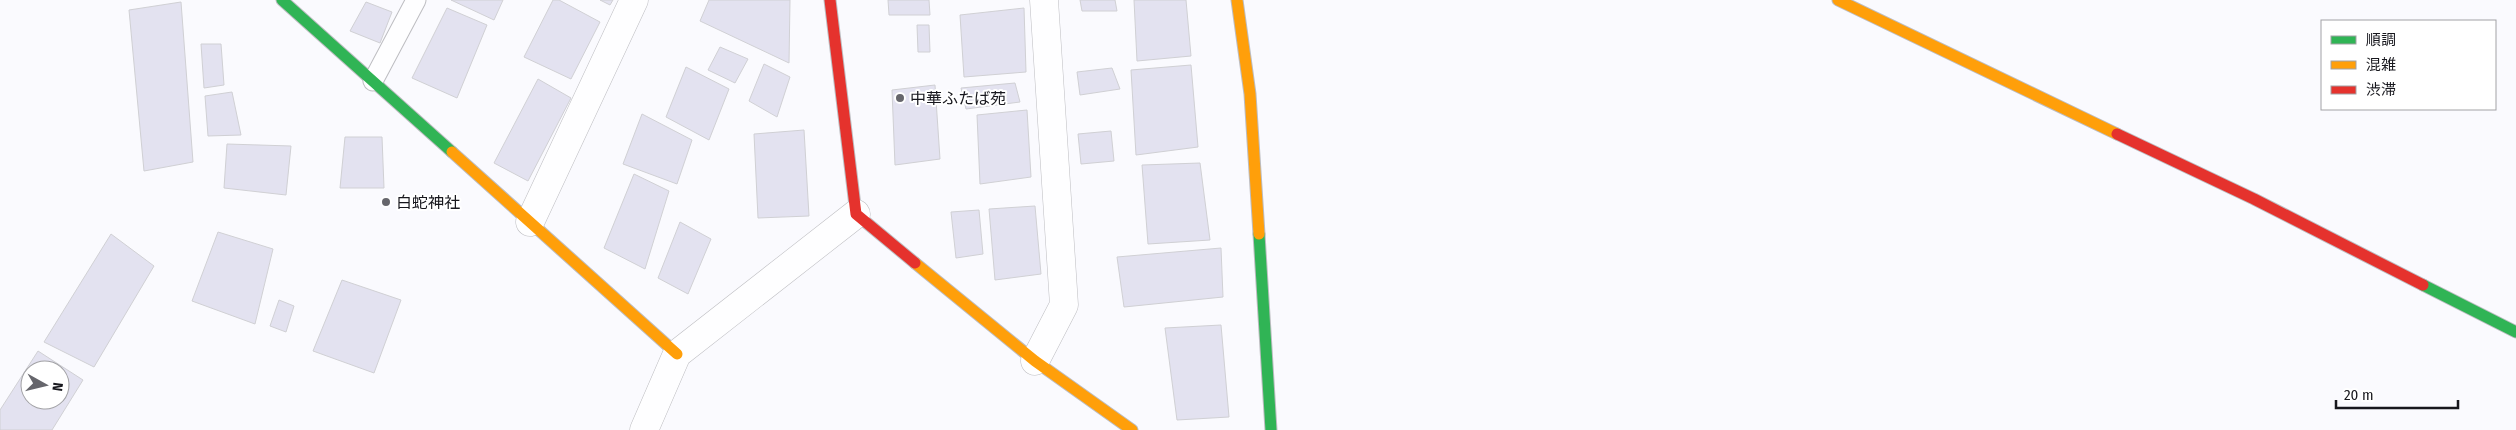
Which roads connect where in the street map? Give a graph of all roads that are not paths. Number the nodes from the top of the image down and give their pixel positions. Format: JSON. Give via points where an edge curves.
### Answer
{"nodes":[{"id":1,"x":282,"y":0,"type":"edge"},
{"id":2,"x":416,"y":0,"type":"edge"},
{"id":3,"x":634,"y":0,"type":"edge"},
{"id":4,"x":830,"y":0,"type":"edge"},
{"id":5,"x":1044,"y":0,"type":"edge"},
{"id":6,"x":1237,"y":0,"type":"edge"},
{"id":7,"x":1838,"y":0,"type":"edge"},
{"id":8,"x":373,"y":81,"type":"junction"},
{"id":9,"x":856,"y":214,"type":"junction"},
{"id":10,"x":530,"y":222,"type":"junction"},
{"id":11,"x":2516,"y":332,"type":"edge"},
{"id":12,"x":677,"y":354,"type":"junction"},
{"id":13,"x":1035,"y":361,"type":"junction"},
{"id":14,"x":644,"y":430,"type":"edge"},
{"id":15,"x":1132,"y":430,"type":"edge"},
{"id":16,"x":1271,"y":430,"type":"edge"}],
"edges":[{"from":1,"to":8,"type":"street"},
{"from":2,"to":8,"type":"lane"},
{"from":3,"to":10,"type":"street"},
{"from":4,"to":9,"type":"street"},
{"from":5,"to":13,"type":"street","via":[[1064,306]]},
{"from":6,"to":16,"type":"street","via":[[1250,94]]},
{"from":7,"to":11,"type":"street","via":[[2254,199]]},
{"from":8,"to":10,"type":"street"},
{"from":9,"to":12,"type":"street"},
{"from":9,"to":13,"type":"street"},
{"from":10,"to":12,"type":"street"},
{"from":12,"to":14,"type":"street"},
{"from":13,"to":15,"type":"street"}]}
